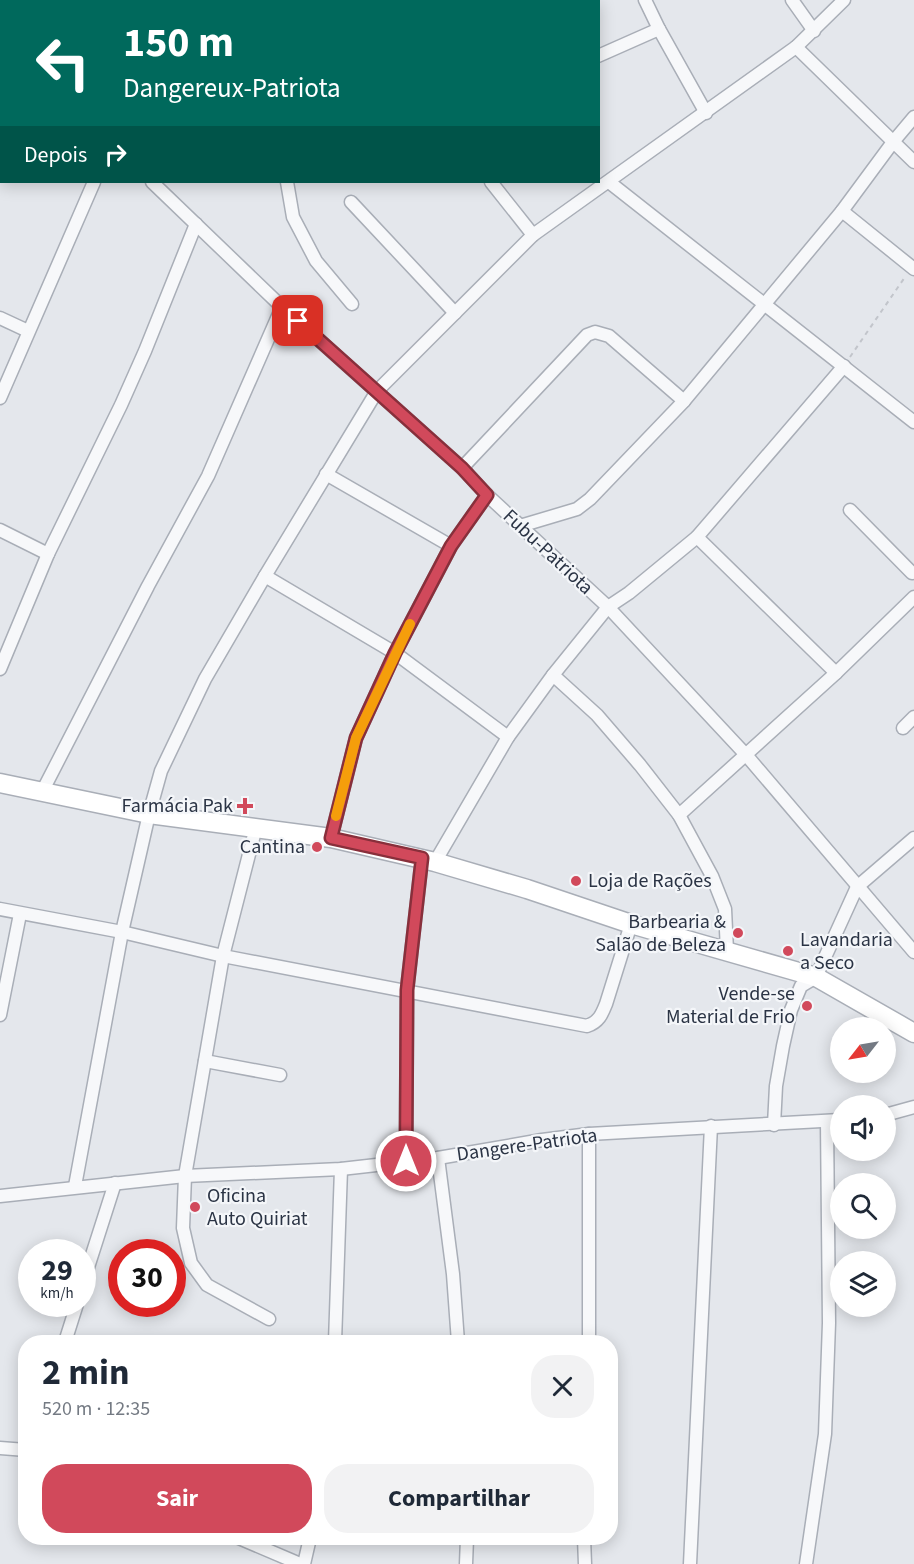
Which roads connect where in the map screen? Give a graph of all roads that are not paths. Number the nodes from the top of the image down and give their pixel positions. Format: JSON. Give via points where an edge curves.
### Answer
{"nodes":[{"id":1,"x":645,"y":0,"type":"edge"},
{"id":2,"x":792,"y":0,"type":"edge"},
{"id":3,"x":844,"y":0,"type":"edge"},
{"id":4,"x":659,"y":28,"type":"junction"},
{"id":5,"x":814,"y":31,"type":"junction"},
{"id":6,"x":796,"y":47,"type":"junction"},
{"id":7,"x":600,"y":55,"type":"edge"},
{"id":8,"x":706,"y":113,"type":"junction"},
{"id":9,"x":914,"y":117,"type":"edge"},
{"id":10,"x":893,"y":142,"type":"junction"},
{"id":11,"x":914,"y":162,"type":"edge"},
{"id":12,"x":609,"y":182,"type":"junction"},
{"id":13,"x":94,"y":183,"type":"edge"},
{"id":14,"x":153,"y":183,"type":"edge"},
{"id":15,"x":287,"y":183,"type":"edge"},
{"id":16,"x":492,"y":183,"type":"edge"},
{"id":17,"x":351,"y":202,"type":"dead end"},
{"id":18,"x":842,"y":211,"type":"junction"},
{"id":19,"x":196,"y":224,"type":"junction"},
{"id":20,"x":533,"y":235,"type":"junction"},
{"id":21,"x":913,"y":268,"type":"edge"},
{"id":22,"x":765,"y":303,"type":"junction"},
{"id":23,"x":352,"y":304,"type":"dead end"},
{"id":24,"x":282,"y":307,"type":"junction"},
{"id":25,"x":455,"y":313,"type":"junction"},
{"id":26,"x":0,"y":318,"type":"edge"},
{"id":27,"x":28,"y":331,"type":"junction"},
{"id":28,"x":844,"y":366,"type":"junction"},
{"id":29,"x":377,"y":391,"type":"junction"},
{"id":30,"x":0,"y":398,"type":"edge"},
{"id":31,"x":684,"y":401,"type":"junction"},
{"id":32,"x":914,"y":422,"type":"edge"},
{"id":33,"x":462,"y":468,"type":"junction"},
{"id":34,"x":326,"y":474,"type":"junction"},
{"id":35,"x":487,"y":495,"type":"junction"},
{"id":36,"x":850,"y":510,"type":"dead end"},
{"id":37,"x":520,"y":526,"type":"junction"},
{"id":38,"x":0,"y":530,"type":"edge"},
{"id":39,"x":698,"y":537,"type":"junction"},
{"id":40,"x":451,"y":546,"type":"junction"},
{"id":41,"x":48,"y":554,"type":"junction"},
{"id":42,"x":913,"y":573,"type":"edge"},
{"id":43,"x":265,"y":576,"type":"junction"},
{"id":44,"x":914,"y":597,"type":"edge"},
{"id":45,"x":608,"y":607,"type":"junction"},
{"id":46,"x":395,"y":653,"type":"junction"},
{"id":47,"x":0,"y":669,"type":"edge"},
{"id":48,"x":836,"y":673,"type":"junction"},
{"id":49,"x":553,"y":675,"type":"junction"},
{"id":50,"x":914,"y":717,"type":"edge"},
{"id":51,"x":903,"y":728,"type":"dead end"},
{"id":52,"x":508,"y":737,"type":"junction"},
{"id":53,"x":747,"y":756,"type":"junction"},
{"id":54,"x":0,"y":783,"type":"edge"},
{"id":55,"x":42,"y":792,"type":"junction"},
{"id":56,"x":149,"y":814,"type":"junction"},
{"id":57,"x":679,"y":815,"type":"junction"},
{"id":58,"x":256,"y":827,"type":"junction"},
{"id":59,"x":331,"y":838,"type":"junction"},
{"id":60,"x":914,"y":838,"type":"edge"},
{"id":61,"x":428,"y":860,"type":"junction"},
{"id":62,"x":857,"y":887,"type":"junction"},
{"id":63,"x":0,"y":909,"type":"edge"},
{"id":64,"x":20,"y":914,"type":"junction"},
{"id":65,"x":630,"y":924,"type":"junction"},
{"id":66,"x":122,"y":932,"type":"junction"},
{"id":67,"x":727,"y":951,"type":"junction"},
{"id":68,"x":914,"y":952,"type":"edge"},
{"id":69,"x":223,"y":956,"type":"junction"},
{"id":70,"x":816,"y":977,"type":"junction"},
{"id":71,"x":407,"y":990,"type":"junction"},
{"id":72,"x":0,"y":1015,"type":"edge"},
{"id":73,"x":914,"y":1034,"type":"edge"},
{"id":74,"x":205,"y":1060,"type":"junction"},
{"id":75,"x":280,"y":1075,"type":"dead end"},
{"id":76,"x":914,"y":1107,"type":"edge"},
{"id":77,"x":896,"y":1112,"type":"edge"},
{"id":78,"x":830,"y":1121,"type":"edge"},
{"id":79,"x":774,"y":1125,"type":"junction"},
{"id":80,"x":711,"y":1126,"type":"junction"},
{"id":81,"x":589,"y":1134,"type":"junction"},
{"id":82,"x":438,"y":1158,"type":"junction"},
{"id":83,"x":406,"y":1161,"type":"junction"},
{"id":84,"x":833,"y":1161,"type":"edge"},
{"id":85,"x":341,"y":1169,"type":"junction"},
{"id":86,"x":185,"y":1176,"type":"junction"},
{"id":87,"x":115,"y":1183,"type":"junction"},
{"id":88,"x":75,"y":1186,"type":"junction"},
{"id":89,"x":0,"y":1196,"type":"edge"},
{"id":90,"x":96,"y":1242,"type":"edge"},
{"id":91,"x":73,"y":1317,"type":"edge"},
{"id":92,"x":269,"y":1319,"type":"dead end"},
{"id":93,"x":67,"y":1335,"type":"edge"},
{"id":94,"x":335,"y":1335,"type":"edge"},
{"id":95,"x":457,"y":1335,"type":"edge"},
{"id":96,"x":589,"y":1335,"type":"edge"},
{"id":97,"x":0,"y":1448,"type":"edge"},
{"id":98,"x":18,"y":1449,"type":"edge"},
{"id":99,"x":256,"y":1545,"type":"edge"},
{"id":100,"x":308,"y":1545,"type":"edge"},
{"id":101,"x":467,"y":1545,"type":"edge"},
{"id":102,"x":584,"y":1545,"type":"edge"},
{"id":103,"x":302,"y":1564,"type":"edge"},
{"id":104,"x":466,"y":1564,"type":"edge"},
{"id":105,"x":585,"y":1564,"type":"edge"},
{"id":106,"x":690,"y":1564,"type":"edge"},
{"id":107,"x":806,"y":1564,"type":"edge"}],
"edges":[{"from":1,"to":4,"type":"street"},
{"from":2,"to":5,"type":"street"},
{"from":3,"to":5,"type":"street"},
{"from":4,"to":7,"type":"street"},
{"from":4,"to":8,"type":"street"},
{"from":5,"to":6,"type":"street"},
{"from":6,"to":8,"type":"street"},
{"from":6,"to":10,"type":"street"},
{"from":8,"to":12,"type":"street"},
{"from":9,"to":10,"type":"street"},
{"from":10,"to":11,"type":"street"},
{"from":10,"to":18,"type":"street"},
{"from":12,"to":20,"type":"street"},
{"from":12,"to":22,"type":"street"},
{"from":13,"to":27,"type":"street"},
{"from":14,"to":19,"type":"street","name":"Fubu-Patriota"},
{"from":15,"to":23,"type":"street","via":[[293,217],[316,261]]},
{"from":16,"to":20,"type":"street"},
{"from":17,"to":25,"type":"street"},
{"from":18,"to":21,"type":"street"},
{"from":18,"to":22,"type":"street"},
{"from":19,"to":24,"type":"street","name":"Fubu-Patriota"},
{"from":19,"to":41,"type":"street","via":[[121,405]]},
{"from":20,"to":25,"type":"street"},
{"from":22,"to":28,"type":"street"},
{"from":22,"to":31,"type":"street"},
{"from":24,"to":29,"type":"street","name":"Fubu-Patriota"},
{"from":24,"to":55,"type":"street","via":[[208,476]]},
{"from":25,"to":29,"type":"street"},
{"from":26,"to":27,"type":"street"},
{"from":27,"to":30,"type":"street"},
{"from":28,"to":32,"type":"street"},
{"from":28,"to":39,"type":"street"},
{"from":29,"to":33,"type":"street","name":"Fubu-Patriota"},
{"from":29,"to":34,"type":"street"},
{"from":31,"to":33,"type":"street","via":[[609,336],[595,332],[587,335]]},
{"from":31,"to":37,"type":"street","via":[[578,509]]},
{"from":33,"to":35,"type":"street","name":"Fubu-Patriota"},
{"from":34,"to":40,"type":"street"},
{"from":34,"to":43,"type":"street"},
{"from":35,"to":37,"type":"street","name":"Fubu-Patriota"},
{"from":35,"to":40,"type":"street"},
{"from":36,"to":42,"type":"street"},
{"from":37,"to":45,"type":"street","name":"Fubu-Patriota"},
{"from":38,"to":41,"type":"street"},
{"from":39,"to":45,"type":"street"},
{"from":39,"to":48,"type":"street"},
{"from":40,"to":46,"type":"street"},
{"from":41,"to":47,"type":"street"},
{"from":43,"to":46,"type":"street"},
{"from":43,"to":56,"type":"street","via":[[202,685],[166,759]]},
{"from":44,"to":48,"type":"street"},
{"from":45,"to":49,"type":"street"},
{"from":45,"to":53,"type":"street","name":"Fubu-Patriota"},
{"from":46,"to":52,"type":"street"},
{"from":46,"to":59,"type":"street","via":[[356,738]]},
{"from":48,"to":53,"type":"street"},
{"from":49,"to":52,"type":"street"},
{"from":49,"to":57,"type":"street","via":[[597,714]]},
{"from":50,"to":51,"type":"street"},
{"from":52,"to":61,"type":"street"},
{"from":53,"to":57,"type":"street"},
{"from":53,"to":62,"type":"street","name":"Fubu-Patriota"},
{"from":54,"to":55,"type":"street"},
{"from":55,"to":56,"type":"street"},
{"from":56,"to":58,"type":"street"},
{"from":56,"to":66,"type":"street"},
{"from":57,"to":67,"type":"street","via":[[725,909]]},
{"from":58,"to":59,"type":"street"},
{"from":58,"to":69,"type":"street"},
{"from":59,"to":61,"type":"street"},
{"from":60,"to":62,"type":"street"},
{"from":61,"to":65,"type":"street"},
{"from":61,"to":71,"type":"street"},
{"from":62,"to":68,"type":"street","name":"Fubu-Patriota"},
{"from":62,"to":70,"type":"street"},
{"from":63,"to":64,"type":"street"},
{"from":64,"to":66,"type":"street"},
{"from":64,"to":72,"type":"street"},
{"from":65,"to":67,"type":"street"},
{"from":65,"to":71,"type":"street","via":[[601,1016],[587,1026]]},
{"from":66,"to":69,"type":"street"},
{"from":66,"to":88,"type":"street"},
{"from":67,"to":70,"type":"street"},
{"from":69,"to":71,"type":"street"},
{"from":69,"to":74,"type":"street"},
{"from":70,"to":73,"type":"street"},
{"from":70,"to":79,"type":"street","via":[[801,986],[791,1010],[776,1086]]},
{"from":71,"to":83,"type":"street"},
{"from":74,"to":75,"type":"street"},
{"from":74,"to":86,"type":"street"},
{"from":76,"to":77,"type":"street"},
{"from":78,"to":79,"type":"street","name":"Dangere-Patriota"},
{"from":79,"to":80,"type":"street","name":"Dangere-Patriota"},
{"from":80,"to":81,"type":"street","name":"Dangere-Patriota"},
{"from":80,"to":106,"type":"street"},
{"from":81,"to":82,"type":"street","name":"Dangere-Patriota"},
{"from":81,"to":96,"type":"street"},
{"from":82,"to":83,"type":"street","name":"Dangere-Patriota"},
{"from":82,"to":95,"type":"street"},
{"from":83,"to":85,"type":"street","name":"Dangere-Patriota"},
{"from":84,"to":107,"type":"street","via":[[825,1434]]},
{"from":85,"to":86,"type":"street","name":"Dangere-Patriota"},
{"from":85,"to":94,"type":"street"},
{"from":86,"to":87,"type":"street","name":"Dangere-Patriota"},
{"from":86,"to":92,"type":"street","via":[[183,1228],[190,1263],[207,1285]]},
{"from":87,"to":88,"type":"street","name":"Dangere-Patriota"},
{"from":87,"to":90,"type":"street"},
{"from":88,"to":89,"type":"street","name":"Dangere-Patriota"},
{"from":91,"to":93,"type":"street"},
{"from":97,"to":98,"type":"street"},
{"from":99,"to":103,"type":"street"},
{"from":100,"to":103,"type":"street"},
{"from":101,"to":104,"type":"street"},
{"from":102,"to":105,"type":"street"}]}
